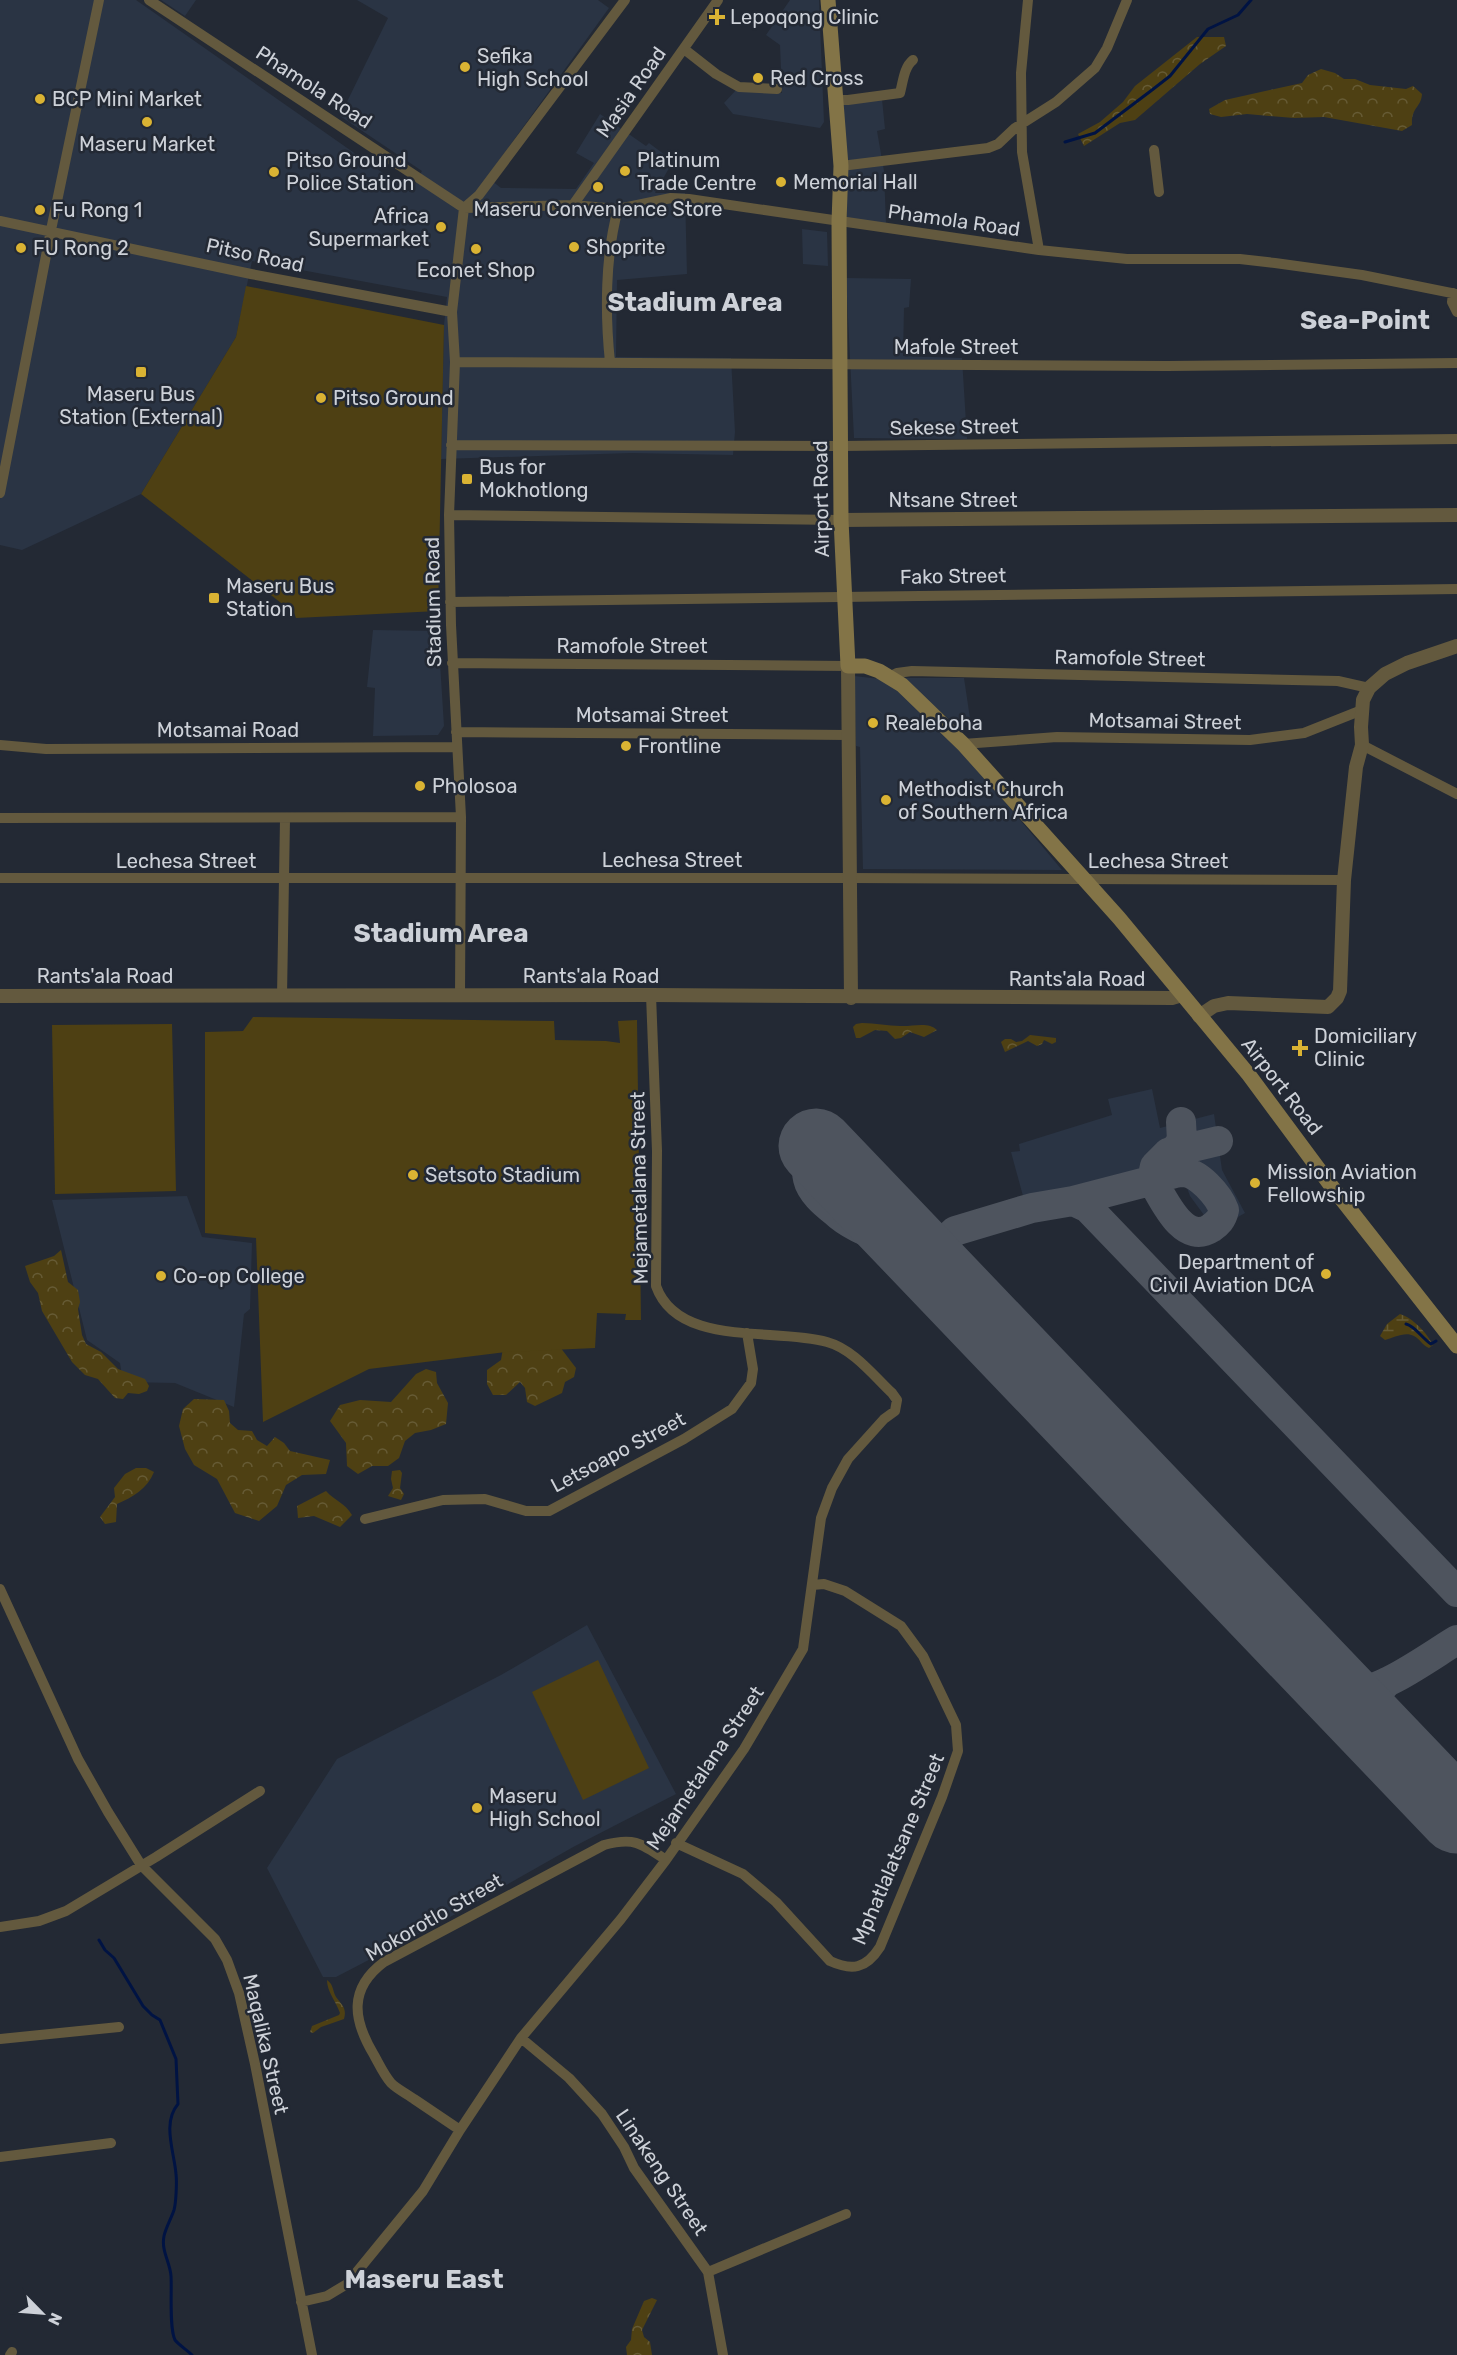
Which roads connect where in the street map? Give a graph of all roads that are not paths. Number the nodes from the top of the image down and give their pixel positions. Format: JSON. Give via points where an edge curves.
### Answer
{"nodes":[{"id":1,"x":99,"y":0,"type":"edge"},
{"id":2,"x":149,"y":0,"type":"edge"},
{"id":3,"x":625,"y":0,"type":"edge"},
{"id":4,"x":718,"y":0,"type":"edge"},
{"id":5,"x":828,"y":0,"type":"edge"},
{"id":6,"x":1028,"y":0,"type":"edge"},
{"id":7,"x":1127,"y":0,"type":"edge"},
{"id":8,"x":684,"y":49,"type":"junction"},
{"id":9,"x":913,"y":60,"type":"dead end"},
{"id":10,"x":777,"y":89,"type":"dead end"},
{"id":11,"x":835,"y":100,"type":"junction"},
{"id":12,"x":1023,"y":125,"type":"junction"},
{"id":13,"x":1154,"y":150,"type":"dead end"},
{"id":14,"x":841,"y":166,"type":"junction"},
{"id":15,"x":1159,"y":192,"type":"dead end"},
{"id":16,"x":573,"y":205,"type":"junction"},
{"id":17,"x":464,"y":208,"type":"junction"},
{"id":18,"x":618,"y":209,"type":"junction"},
{"id":19,"x":0,"y":221,"type":"edge"},
{"id":20,"x":839,"y":222,"type":"junction"},
{"id":21,"x":51,"y":230,"type":"junction"},
{"id":22,"x":1039,"y":250,"type":"junction"},
{"id":23,"x":1455,"y":294,"type":"edge"},
{"id":24,"x":452,"y":312,"type":"junction"},
{"id":25,"x":1457,"y":312,"type":"edge"},
{"id":26,"x":455,"y":362,"type":"junction"},
{"id":27,"x":610,"y":362,"type":"junction"},
{"id":28,"x":1457,"y":363,"type":"edge"},
{"id":29,"x":840,"y":364,"type":"junction"},
{"id":30,"x":1457,"y":439,"type":"edge"},
{"id":31,"x":452,"y":446,"type":"junction"},
{"id":32,"x":841,"y":446,"type":"junction"},
{"id":33,"x":0,"y":493,"type":"edge"},
{"id":34,"x":449,"y":515,"type":"junction"},
{"id":35,"x":1457,"y":515,"type":"edge"},
{"id":36,"x":842,"y":520,"type":"junction"},
{"id":37,"x":1457,"y":589,"type":"edge"},
{"id":38,"x":845,"y":596,"type":"junction"},
{"id":39,"x":450,"y":602,"type":"junction"},
{"id":40,"x":1457,"y":646,"type":"edge"},
{"id":41,"x":452,"y":663,"type":"junction"},
{"id":42,"x":848,"y":666,"type":"junction"},
{"id":43,"x":889,"y":677,"type":"junction"},
{"id":44,"x":1369,"y":688,"type":"junction"},
{"id":45,"x":1362,"y":710,"type":"junction"},
{"id":46,"x":456,"y":732,"type":"junction"},
{"id":47,"x":848,"y":735,"type":"junction"},
{"id":48,"x":963,"y":744,"type":"junction"},
{"id":49,"x":1362,"y":745,"type":"junction"},
{"id":50,"x":0,"y":746,"type":"edge"},
{"id":51,"x":456,"y":747,"type":"junction"},
{"id":52,"x":1457,"y":794,"type":"edge"},
{"id":53,"x":461,"y":818,"type":"junction"},
{"id":54,"x":0,"y":819,"type":"edge"},
{"id":55,"x":285,"y":819,"type":"junction"},
{"id":56,"x":0,"y":878,"type":"edge"},
{"id":57,"x":849,"y":878,"type":"junction"},
{"id":58,"x":1082,"y":878,"type":"junction"},
{"id":59,"x":284,"y":879,"type":"junction"},
{"id":60,"x":462,"y":879,"type":"junction"},
{"id":61,"x":1344,"y":880,"type":"junction"},
{"id":62,"x":651,"y":995,"type":"junction"},
{"id":63,"x":1182,"y":995,"type":"junction"},
{"id":64,"x":0,"y":996,"type":"edge"},
{"id":65,"x":282,"y":996,"type":"junction"},
{"id":66,"x":460,"y":996,"type":"junction"},
{"id":67,"x":851,"y":998,"type":"junction"},
{"id":68,"x":1199,"y":1017,"type":"junction"},
{"id":69,"x":747,"y":1333,"type":"junction"},
{"id":70,"x":1457,"y":1346,"type":"edge"},
{"id":71,"x":365,"y":1519,"type":"dead end"},
{"id":72,"x":812,"y":1584,"type":"junction"},
{"id":73,"x":0,"y":1589,"type":"edge"},
{"id":74,"x":260,"y":1791,"type":"dead end"},
{"id":75,"x":676,"y":1844,"type":"junction"},
{"id":76,"x":666,"y":1860,"type":"junction"},
{"id":77,"x":141,"y":1865,"type":"junction"},
{"id":78,"x":0,"y":1927,"type":"edge"},
{"id":79,"x":119,"y":2027,"type":"dead end"},
{"id":80,"x":521,"y":2038,"type":"junction"},
{"id":81,"x":0,"y":2039,"type":"edge"},
{"id":82,"x":460,"y":2130,"type":"junction"},
{"id":83,"x":111,"y":2143,"type":"dead end"},
{"id":84,"x":0,"y":2157,"type":"edge"},
{"id":85,"x":846,"y":2214,"type":"dead end"},
{"id":86,"x":708,"y":2272,"type":"junction"},
{"id":87,"x":301,"y":2302,"type":"junction"},
{"id":88,"x":312,"y":2355,"type":"edge"},
{"id":89,"x":723,"y":2355,"type":"edge"}],
"edges":[{"from":1,"to":21,"type":"street"},
{"from":2,"to":17,"type":"street","name":"Phamola Road"},
{"from":3,"to":17,"type":"street","via":[[479,195]]},
{"from":4,"to":8,"type":"street","name":"Masia Road"},
{"from":5,"to":11,"type":"main road","name":"Airport Road"},
{"from":6,"to":12,"type":"street","via":[[1021,73]]},
{"from":7,"to":12,"type":"street","via":[[1095,68]]},
{"from":8,"to":10,"type":"street","via":[[739,87]]},
{"from":8,"to":16,"type":"street","name":"Masia Road"},
{"from":9,"to":11,"type":"street","via":[[900,93]]},
{"from":11,"to":14,"type":"main road","name":"Airport Road"},
{"from":12,"to":14,"type":"street","via":[[988,148]]},
{"from":12,"to":22,"type":"street","via":[[1022,152]]},
{"from":13,"to":15,"type":"street"},
{"from":14,"to":20,"type":"main road","name":"Airport Road"},
{"from":16,"to":17,"type":"street","name":"Phamola Road"},
{"from":16,"to":18,"type":"street","name":"Phamola Road"},
{"from":17,"to":24,"type":"street","name":"Stadium Road"},
{"from":18,"to":20,"type":"street","name":"Phamola Road","via":[[671,198],[689,199]]},
{"from":18,"to":27,"type":"street","via":[[608,262],[606,329]]},
{"from":19,"to":21,"type":"street","name":"Pitso Road"},
{"from":20,"to":22,"type":"street","name":"Phamola Road"},
{"from":20,"to":29,"type":"main road","name":"Airport Road"},
{"from":21,"to":24,"type":"street","name":"Pitso Road","via":[[251,274]]},
{"from":21,"to":33,"type":"street"},
{"from":22,"to":23,"type":"street","name":"Phamola Road","via":[[1127,259],[1240,259],[1362,275]]},
{"from":23,"to":25,"type":"street","via":[[1452,302]]},
{"from":24,"to":26,"type":"street","name":"Stadium Road"},
{"from":26,"to":27,"type":"street","name":"Mafole Street"},
{"from":26,"to":31,"type":"street","name":"Stadium Road"},
{"from":27,"to":29,"type":"street","name":"Mafole Street"},
{"from":28,"to":29,"type":"street","name":"Mafole Street"},
{"from":29,"to":32,"type":"main road","name":"Airport Road"},
{"from":30,"to":32,"type":"street","name":"Sekese Street"},
{"from":31,"to":32,"type":"street","name":"Sekese Street"},
{"from":31,"to":34,"type":"street","name":"Stadium Road"},
{"from":32,"to":36,"type":"main road","name":"Airport Road"},
{"from":34,"to":36,"type":"street","name":"Ntsane Street"},
{"from":34,"to":39,"type":"street","name":"Stadium Road"},
{"from":35,"to":36,"type":"street","name":"Ntsane Street"},
{"from":36,"to":38,"type":"main road","name":"Airport Road"},
{"from":37,"to":38,"type":"street","name":"Fako Street"},
{"from":38,"to":39,"type":"street","name":"Fako Street"},
{"from":38,"to":42,"type":"main road","name":"Airport Road"},
{"from":39,"to":41,"type":"street","name":"Stadium Road"},
{"from":40,"to":44,"type":"street","via":[[1407,663]]},
{"from":41,"to":42,"type":"street","name":"Ramofole Street"},
{"from":41,"to":46,"type":"street","name":"Stadium Road"},
{"from":42,"to":43,"type":"main road","name":"Airport Road","via":[[865,666]]},
{"from":42,"to":47,"type":"street","name":"Airport Road"},
{"from":43,"to":44,"type":"street","name":"Ramofole Street","via":[[912,670],[1338,681]]},
{"from":43,"to":48,"type":"main road","name":"Airport Road","via":[[909,691]]},
{"from":44,"to":45,"type":"street"},
{"from":45,"to":48,"type":"street","name":"Motsamai Street","via":[[1304,733],[1250,740],[1057,737]]},
{"from":45,"to":49,"type":"street"},
{"from":46,"to":47,"type":"street","name":"Motsamai Street"},
{"from":46,"to":51,"type":"street","name":"Stadium Road"},
{"from":47,"to":57,"type":"street","name":"Airport Road"},
{"from":48,"to":58,"type":"main road","name":"Airport Road"},
{"from":49,"to":52,"type":"street"},
{"from":49,"to":61,"type":"street","via":[[1356,767]]},
{"from":50,"to":51,"type":"street","name":"Motsamai Road"},
{"from":51,"to":53,"type":"street","name":"Stadium Road"},
{"from":53,"to":55,"type":"street"},
{"from":53,"to":60,"type":"street","name":"Stadium Road"},
{"from":54,"to":55,"type":"street"},
{"from":55,"to":59,"type":"street"},
{"from":56,"to":59,"type":"street","name":"Lechesa Street"},
{"from":57,"to":58,"type":"street","name":"Lechesa Street"},
{"from":57,"to":60,"type":"street","name":"Lechesa Street"},
{"from":57,"to":67,"type":"street","name":"Airport Road"},
{"from":58,"to":61,"type":"street","name":"Lechesa Street"},
{"from":58,"to":63,"type":"main road","name":"Airport Road"},
{"from":59,"to":60,"type":"street","name":"Lechesa Street"},
{"from":59,"to":65,"type":"street"},
{"from":60,"to":66,"type":"street","name":"Stadium Road"},
{"from":61,"to":68,"type":"street","via":[[1340,991],[1333,1005],[1228,1003],[1214,1006]]},
{"from":62,"to":66,"type":"street","name":"Rants'ala Road"},
{"from":62,"to":67,"type":"street","name":"Rants'ala Road"},
{"from":62,"to":69,"type":"street","name":"Mejametalana Street","via":[[657,1151],[656,1286],[665,1305],[686,1321]]},
{"from":63,"to":67,"type":"street","name":"Rants'ala Road"},
{"from":63,"to":68,"type":"main road","name":"Airport Road"},
{"from":64,"to":65,"type":"street","name":"Rants'ala Road"},
{"from":65,"to":66,"type":"street","name":"Rants'ala Road"},
{"from":68,"to":70,"type":"main road","name":"Airport Road","via":[[1249,1075]]},
{"from":69,"to":71,"type":"street","name":"Letsoapo Street","via":[[753,1369],[751,1383],[732,1409],[549,1511],[526,1511],[485,1499],[443,1500]]},
{"from":69,"to":72,"type":"street","name":"Mejametalana Street","via":[[796,1336],[838,1346],[897,1400],[894,1411],[848,1459],[832,1488],[821,1518]]},
{"from":72,"to":75,"type":"street","name":"Mejametalana Street","via":[[803,1648],[744,1749]]},
{"from":72,"to":75,"type":"street","name":"Mphatlalatsane Street","via":[[845,1591],[902,1626],[923,1656],[956,1725],[958,1752],[880,1947],[873,1958],[855,1967],[830,1961],[776,1902],[743,1874]]},
{"from":73,"to":77,"type":"street","name":"Maqalika Street","via":[[78,1759]]},
{"from":74,"to":77,"type":"street"},
{"from":75,"to":76,"type":"street","name":"Mejametalana Street"},
{"from":76,"to":80,"type":"street","name":"Mejametalana Street","via":[[584,1966]]},
{"from":76,"to":82,"type":"street","name":"Mokorotlo Street","via":[[634,1842],[622,1840],[604,1845],[384,1962],[364,1980],[357,2004],[360,2025],[384,2072],[392,2084]]},
{"from":77,"to":78,"type":"street","via":[[66,1911],[39,1921]]},
{"from":77,"to":87,"type":"street","name":"Maqalika Street","via":[[215,1939],[228,1960],[255,2064]]},
{"from":79,"to":81,"type":"street"},
{"from":80,"to":82,"type":"street","name":"Mejametalana Street"},
{"from":80,"to":86,"type":"street","name":"Linakeng Street","via":[[569,2078],[602,2114],[634,2168]]},
{"from":82,"to":87,"type":"street","name":"Mejametalana Street","via":[[423,2191],[347,2284],[327,2296]]},
{"from":83,"to":84,"type":"street"},
{"from":85,"to":86,"type":"street"},
{"from":86,"to":89,"type":"street","name":"Linakeng Street"},
{"from":87,"to":88,"type":"street","name":"Maqalika Street"}]}
